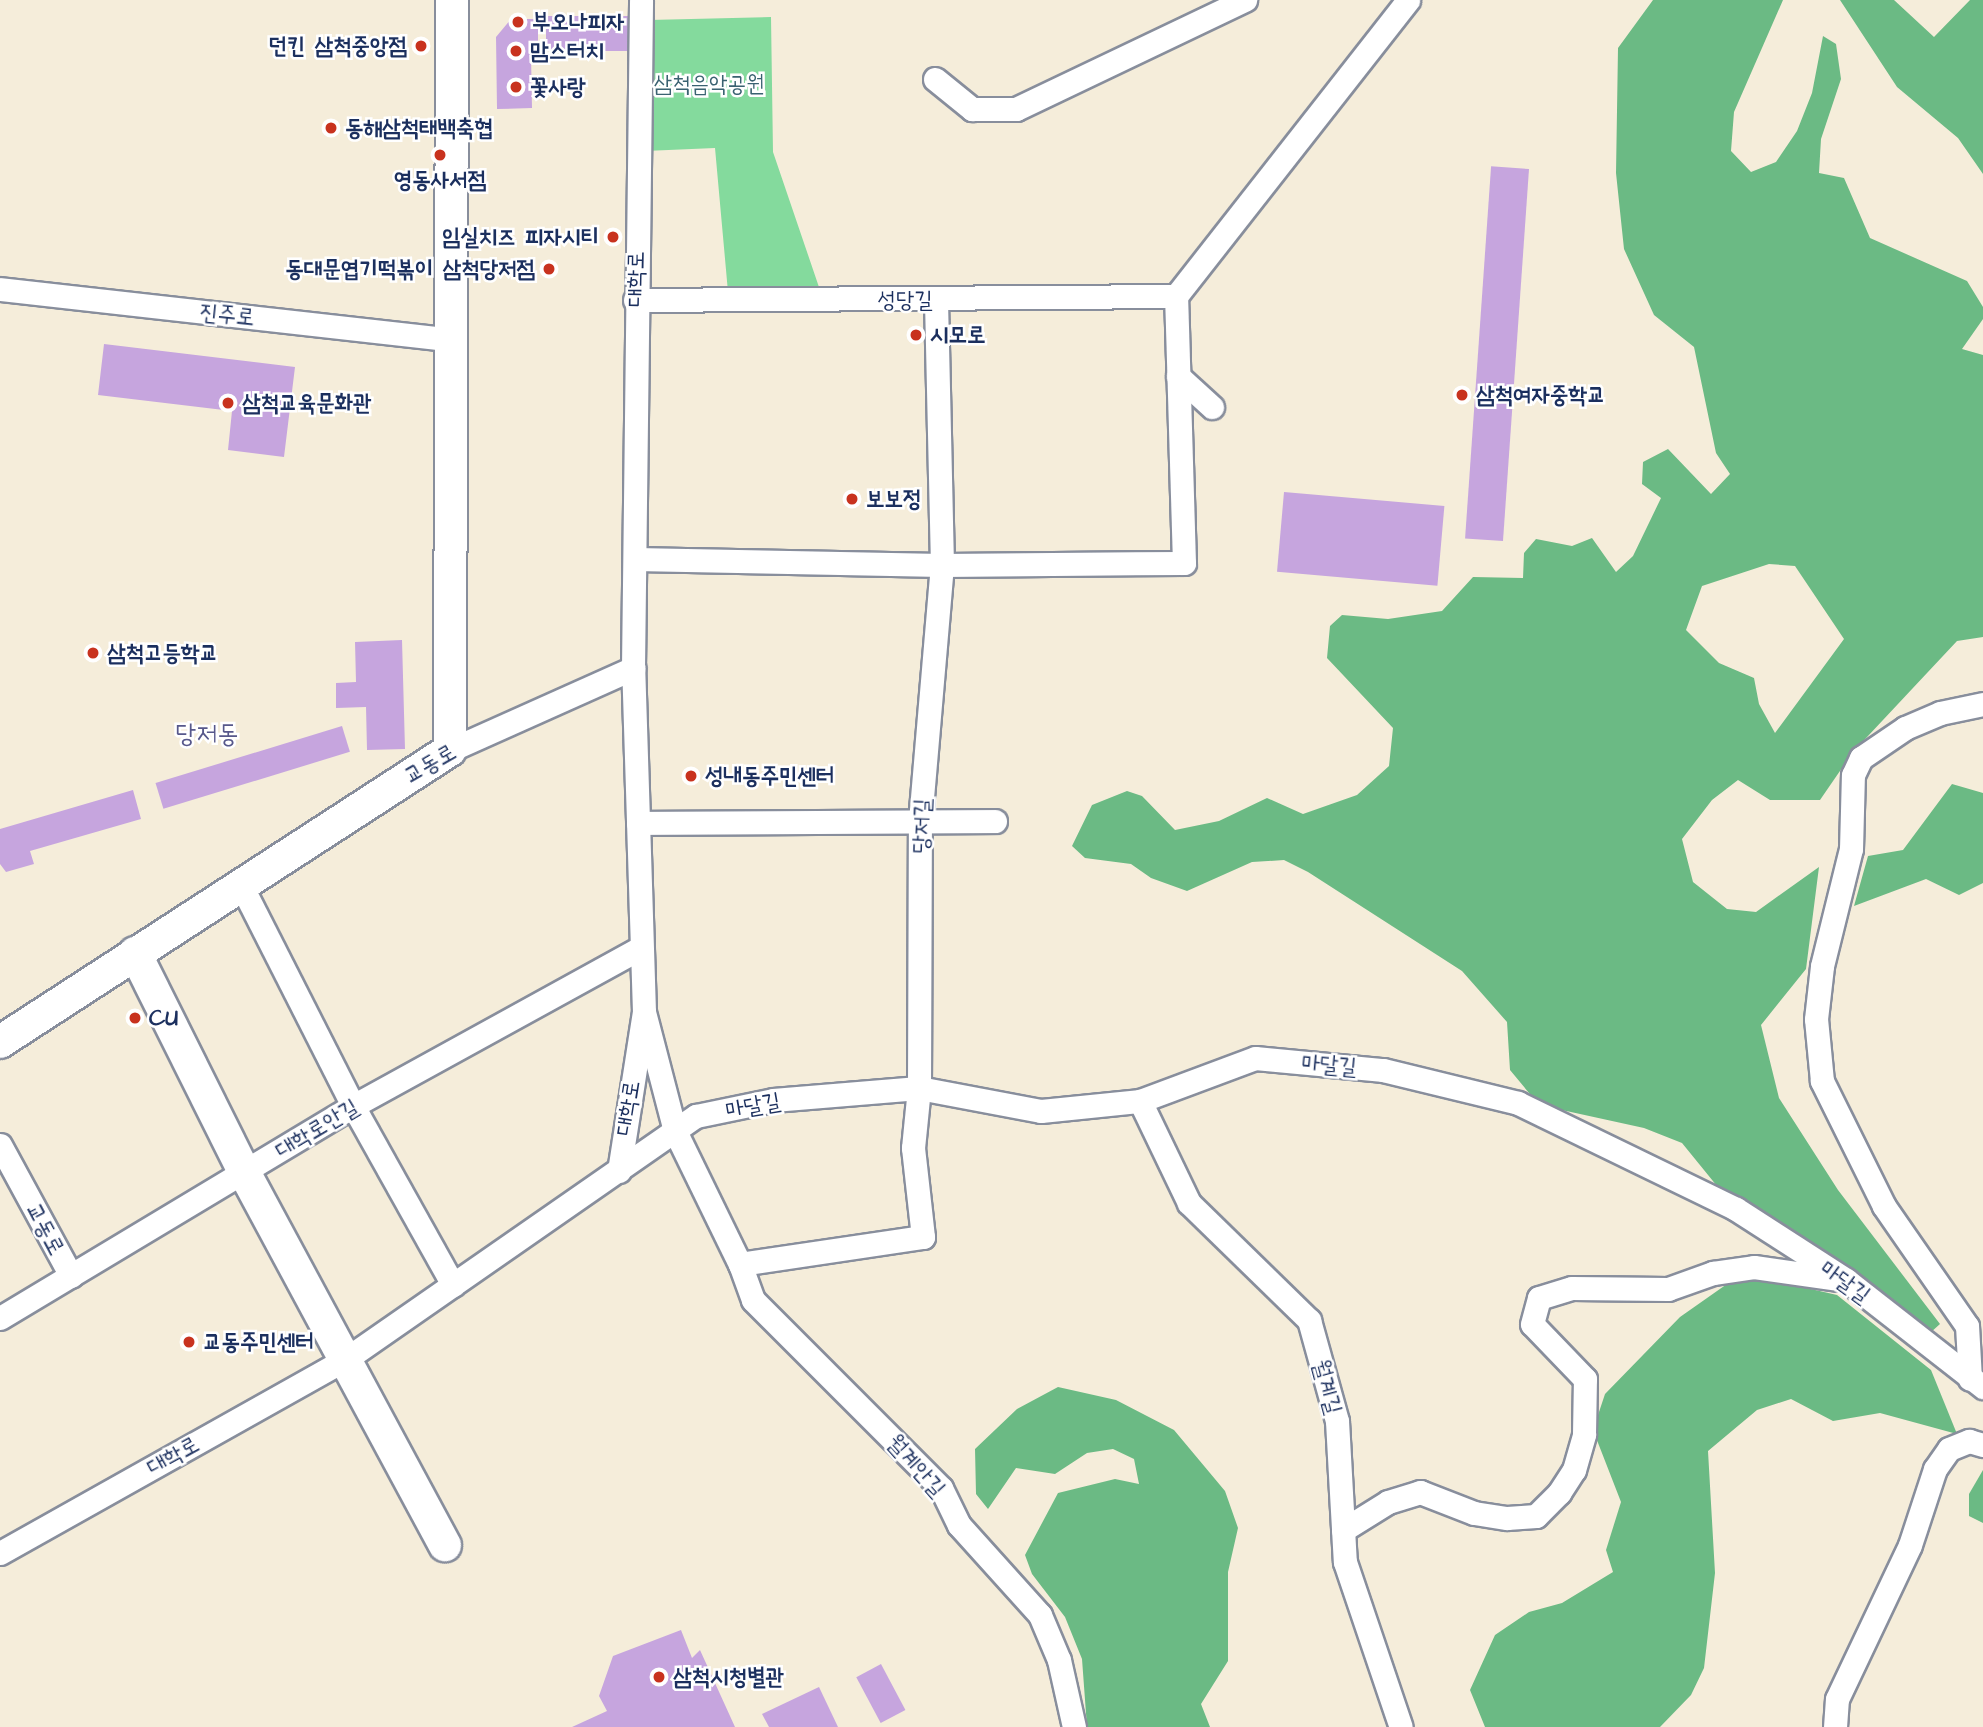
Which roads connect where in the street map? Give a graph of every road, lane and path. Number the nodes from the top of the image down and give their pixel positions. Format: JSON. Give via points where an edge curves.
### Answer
{"nodes":[{"id":1,"x":452,"y":0,"type":"edge"},
{"id":2,"x":641,"y":0,"type":"edge"},
{"id":3,"x":1245,"y":0,"type":"edge"},
{"id":4,"x":1408,"y":0,"type":"edge"},
{"id":5,"x":935,"y":79,"type":"dead end"},
{"id":6,"x":0,"y":289,"type":"edge"},
{"id":7,"x":1176,"y":296,"type":"junction"},
{"id":8,"x":635,"y":300,"type":"junction"},
{"id":9,"x":936,"y":300,"type":"junction"},
{"id":10,"x":453,"y":340,"type":"junction"},
{"id":11,"x":1178,"y":376,"type":"junction"},
{"id":12,"x":1212,"y":407,"type":"dead end"},
{"id":13,"x":635,"y":559,"type":"junction"},
{"id":14,"x":943,"y":565,"type":"junction"},
{"id":15,"x":633,"y":668,"type":"junction"},
{"id":16,"x":1983,"y":704,"type":"edge"},
{"id":17,"x":450,"y":750,"type":"junction"},
{"id":18,"x":920,"y":821,"type":"junction"},
{"id":19,"x":995,"y":821,"type":"dead end"},
{"id":20,"x":638,"y":822,"type":"junction"},
{"id":21,"x":240,"y":883,"type":"junction"},
{"id":22,"x":639,"y":949,"type":"junction"},
{"id":23,"x":135,"y":953,"type":"junction"},
{"id":24,"x":643,"y":1012,"type":"junction"},
{"id":25,"x":0,"y":1042,"type":"edge"},
{"id":26,"x":919,"y":1088,"type":"junction"},
{"id":27,"x":1140,"y":1101,"type":"junction"},
{"id":28,"x":353,"y":1107,"type":"junction"},
{"id":29,"x":675,"y":1131,"type":"junction"},
{"id":30,"x":0,"y":1145,"type":"edge"},
{"id":31,"x":619,"y":1171,"type":"junction"},
{"id":32,"x":244,"y":1172,"type":"junction"},
{"id":33,"x":740,"y":1264,"type":"junction"},
{"id":34,"x":71,"y":1276,"type":"junction"},
{"id":35,"x":1846,"y":1280,"type":"junction"},
{"id":36,"x":453,"y":1285,"type":"junction"},
{"id":37,"x":0,"y":1318,"type":"edge"},
{"id":38,"x":346,"y":1359,"type":"junction"},
{"id":39,"x":1976,"y":1383,"type":"edge"},
{"id":40,"x":1983,"y":1445,"type":"edge"},
{"id":41,"x":1343,"y":1530,"type":"junction"},
{"id":42,"x":445,"y":1545,"type":"dead end"},
{"id":43,"x":0,"y":1553,"type":"edge"},
{"id":44,"x":1074,"y":1727,"type":"edge"},
{"id":45,"x":1401,"y":1727,"type":"edge"},
{"id":46,"x":1835,"y":1727,"type":"edge"}],
"edges":[{"from":1,"to":10,"type":"street"},
{"from":2,"to":8,"type":"street","name":"대학로"},
{"from":3,"to":5,"type":"street","via":[[1016,109],[972,109]]},
{"from":4,"to":7,"type":"street"},
{"from":6,"to":10,"type":"street","name":"진주로"},
{"from":7,"to":9,"type":"street","name":"성당길"},
{"from":7,"to":11,"type":"street"},
{"from":8,"to":9,"type":"street","name":"성당길"},
{"from":8,"to":13,"type":"street","name":"대학로"},
{"from":9,"to":14,"type":"street","name":"당저길"},
{"from":10,"to":17,"type":"street"},
{"from":11,"to":12,"type":"street"},
{"from":11,"to":14,"type":"street","via":[[1184,563]]},
{"from":13,"to":14,"type":"street"},
{"from":13,"to":15,"type":"street","name":"대학로"},
{"from":14,"to":18,"type":"street","name":"당저길"},
{"from":15,"to":17,"type":"street","name":"교동로"},
{"from":15,"to":20,"type":"street","name":"대학로"},
{"from":16,"to":39,"type":"street","via":[[1940,713],[1905,728],[1861,758],[1853,775],[1851,849],[1822,966],[1816,1019],[1822,1081],[1884,1206],[1967,1326]]},
{"from":17,"to":21,"type":"street","name":"교동로"},
{"from":18,"to":19,"type":"street"},
{"from":18,"to":20,"type":"street"},
{"from":18,"to":26,"type":"street","name":"당저길"},
{"from":20,"to":22,"type":"street","name":"대학로"},
{"from":21,"to":23,"type":"street","name":"교동로"},
{"from":21,"to":28,"type":"street"},
{"from":22,"to":24,"type":"street","name":"대학로"},
{"from":22,"to":28,"type":"street","name":"대학로안길"},
{"from":23,"to":25,"type":"street","name":"교동로"},
{"from":23,"to":32,"type":"street"},
{"from":24,"to":29,"type":"street","name":"대학로"},
{"from":24,"to":31,"type":"street","name":"대학로"},
{"from":26,"to":27,"type":"street","name":"마달길","via":[[1041,1111]]},
{"from":26,"to":29,"type":"street","name":"마달길","via":[[773,1100],[696,1116]]},
{"from":26,"to":33,"type":"street","via":[[913,1148],[922,1237]]},
{"from":27,"to":35,"type":"street","name":"마달길","via":[[1255,1058],[1383,1070],[1518,1102],[1736,1209]]},
{"from":27,"to":41,"type":"street","name":"월계길","via":[[1189,1203],[1309,1320],[1337,1421]]},
{"from":28,"to":32,"type":"street","name":"대학로안길"},
{"from":28,"to":36,"type":"street"},
{"from":29,"to":31,"type":"street","name":"마달길"},
{"from":29,"to":33,"type":"street","name":"월계안길"},
{"from":30,"to":34,"type":"street","name":"교동로"},
{"from":31,"to":36,"type":"street","name":"대학로"},
{"from":32,"to":34,"type":"street","name":"대학로안길"},
{"from":32,"to":38,"type":"street"},
{"from":33,"to":44,"type":"street","name":"월계안길","via":[[753,1300],[942,1488],[967,1535],[1040,1615],[1059,1660]]},
{"from":34,"to":37,"type":"street","name":"대학로안길"},
{"from":35,"to":39,"type":"street","name":"마달길"},
{"from":35,"to":41,"type":"street","via":[[1754,1267],[1713,1273],[1668,1289],[1572,1288],[1539,1298],[1532,1324],[1585,1378],[1584,1434],[1574,1470],[1559,1493],[1536,1516],[1507,1518],[1474,1513],[1420,1492],[1388,1502]]},
{"from":36,"to":38,"type":"street","name":"대학로"},
{"from":38,"to":42,"type":"street"},
{"from":38,"to":43,"type":"street","name":"대학로"},
{"from":40,"to":46,"type":"street","via":[[1969,1441],[1949,1449],[1935,1469],[1910,1545],[1837,1699]]},
{"from":41,"to":45,"type":"street","name":"월계길","via":[[1345,1562]]}]}
